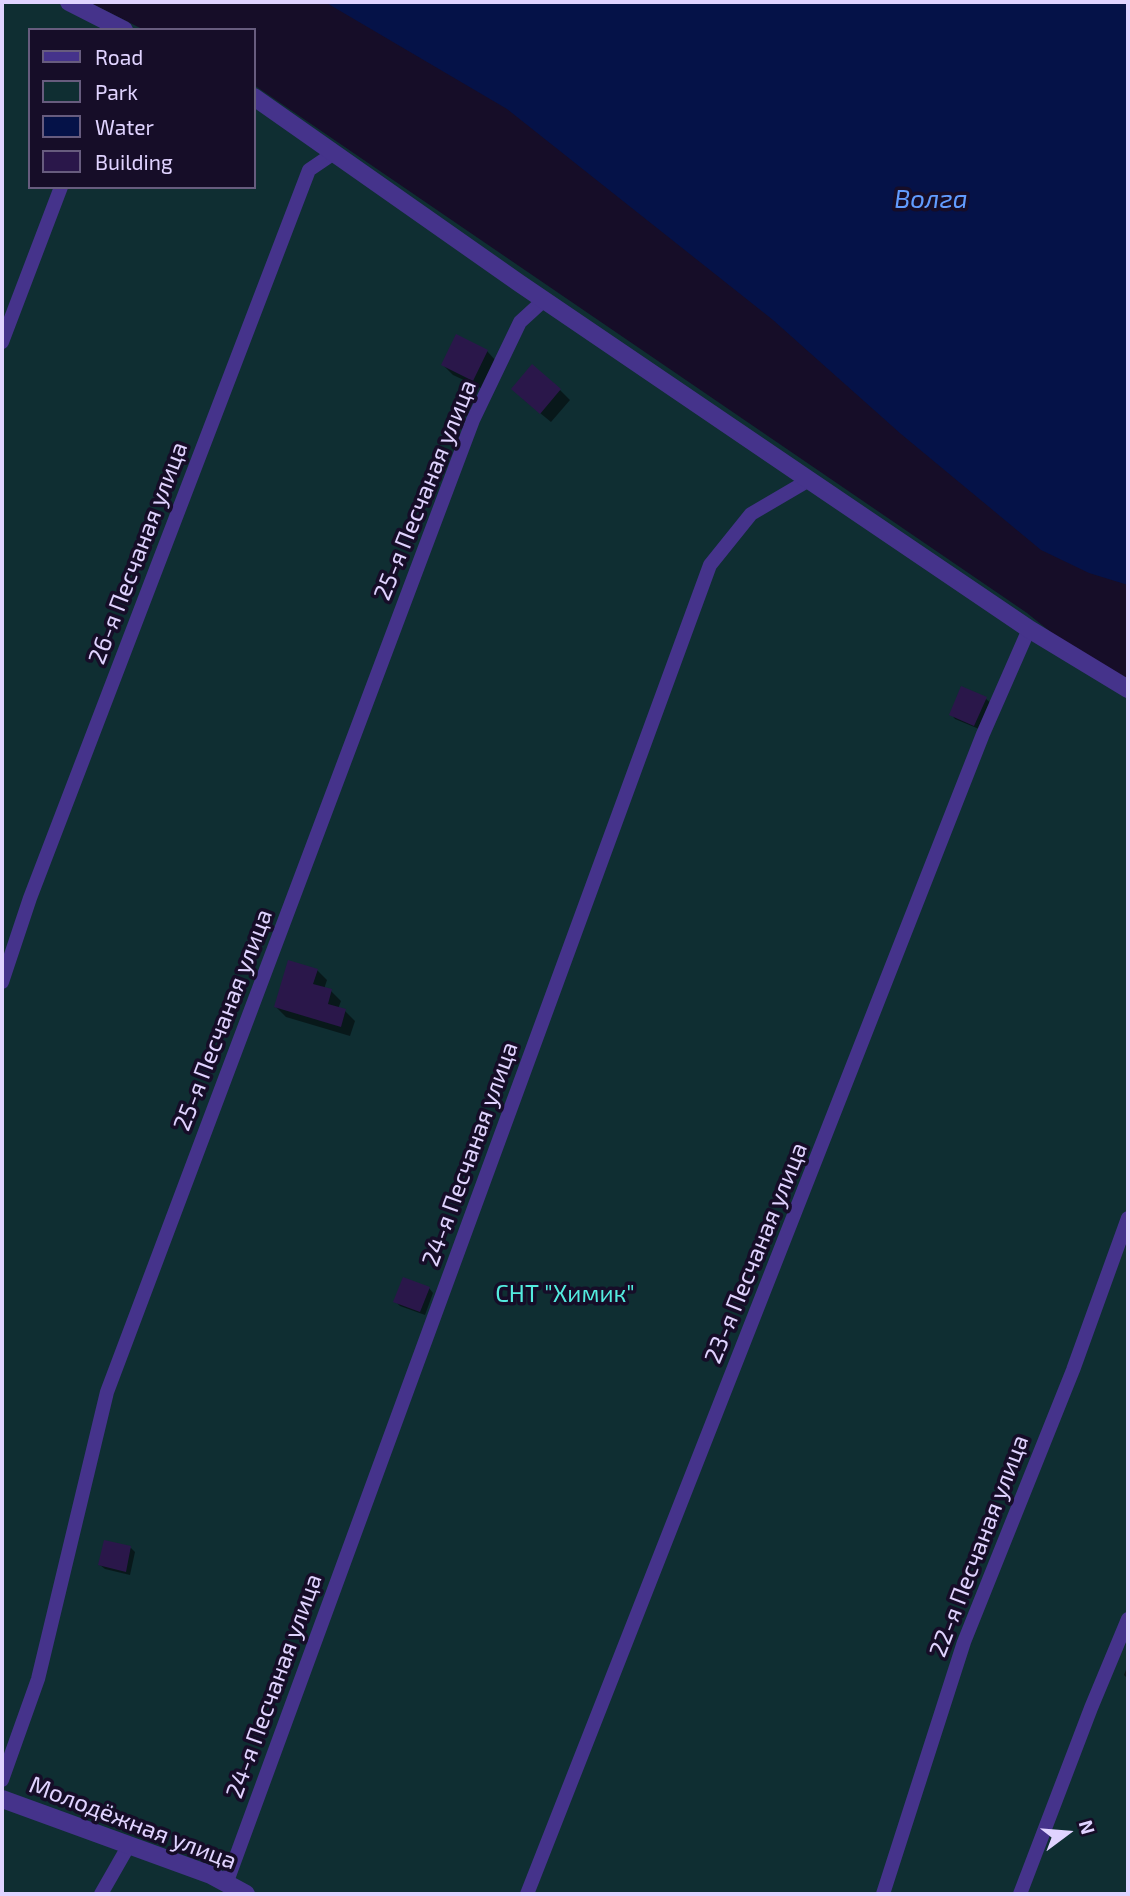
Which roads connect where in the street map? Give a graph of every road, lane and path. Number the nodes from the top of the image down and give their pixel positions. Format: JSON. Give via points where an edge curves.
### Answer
{"nodes":[{"id":1,"x":69,"y":2,"type":"edge"},
{"id":2,"x":116,"y":28,"type":"edge"},
{"id":3,"x":256,"y":98,"type":"edge"},
{"id":4,"x":334,"y":153,"type":"junction"},
{"id":5,"x":60,"y":189,"type":"edge"},
{"id":6,"x":544,"y":300,"type":"junction"},
{"id":7,"x":2,"y":342,"type":"edge"},
{"id":8,"x":809,"y":480,"type":"junction"},
{"id":9,"x":1029,"y":629,"type":"junction"},
{"id":10,"x":1128,"y":689,"type":"edge"},
{"id":11,"x":2,"y":982,"type":"edge"},
{"id":12,"x":1128,"y":1218,"type":"edge"},
{"id":13,"x":1128,"y":1619,"type":"edge"},
{"id":14,"x":2,"y":1780,"type":"edge"},
{"id":15,"x":2,"y":1798,"type":"edge"},
{"id":16,"x":129,"y":1845,"type":"junction"},
{"id":17,"x":226,"y":1884,"type":"junction"},
{"id":18,"x":101,"y":1894,"type":"edge"},
{"id":19,"x":246,"y":1894,"type":"edge"},
{"id":20,"x":527,"y":1894,"type":"edge"},
{"id":21,"x":883,"y":1894,"type":"edge"},
{"id":22,"x":1020,"y":1894,"type":"edge"}],
"edges":[{"from":1,"to":2,"type":"street"},
{"from":3,"to":4,"type":"street"},
{"from":4,"to":6,"type":"street"},
{"from":4,"to":11,"type":"lane","name":"26-я Песчаная улица","via":[[309,170],[30,898]]},
{"from":5,"to":7,"type":"lane"},
{"from":6,"to":8,"type":"street"},
{"from":6,"to":14,"type":"lane","name":"25-я Песчаная улица","via":[[520,321],[473,420],[107,1392],[38,1679]]},
{"from":8,"to":9,"type":"street"},
{"from":8,"to":17,"type":"lane","name":"24-я Песчаная улица","via":[[751,514],[710,565]]},
{"from":9,"to":10,"type":"street"},
{"from":9,"to":20,"type":"lane","name":"23-я Песчаная улица","via":[[983,734]]},
{"from":12,"to":21,"type":"lane","name":"22-я Песчаная улица","via":[[1073,1370],[964,1642]]},
{"from":13,"to":22,"type":"lane"},
{"from":15,"to":16,"type":"street","name":"Молодёжная улица"},
{"from":16,"to":17,"type":"street","name":"Молодёжная улица"},
{"from":16,"to":18,"type":"lane"},
{"from":17,"to":19,"type":"street","name":"Молодёжная улица"}]}
